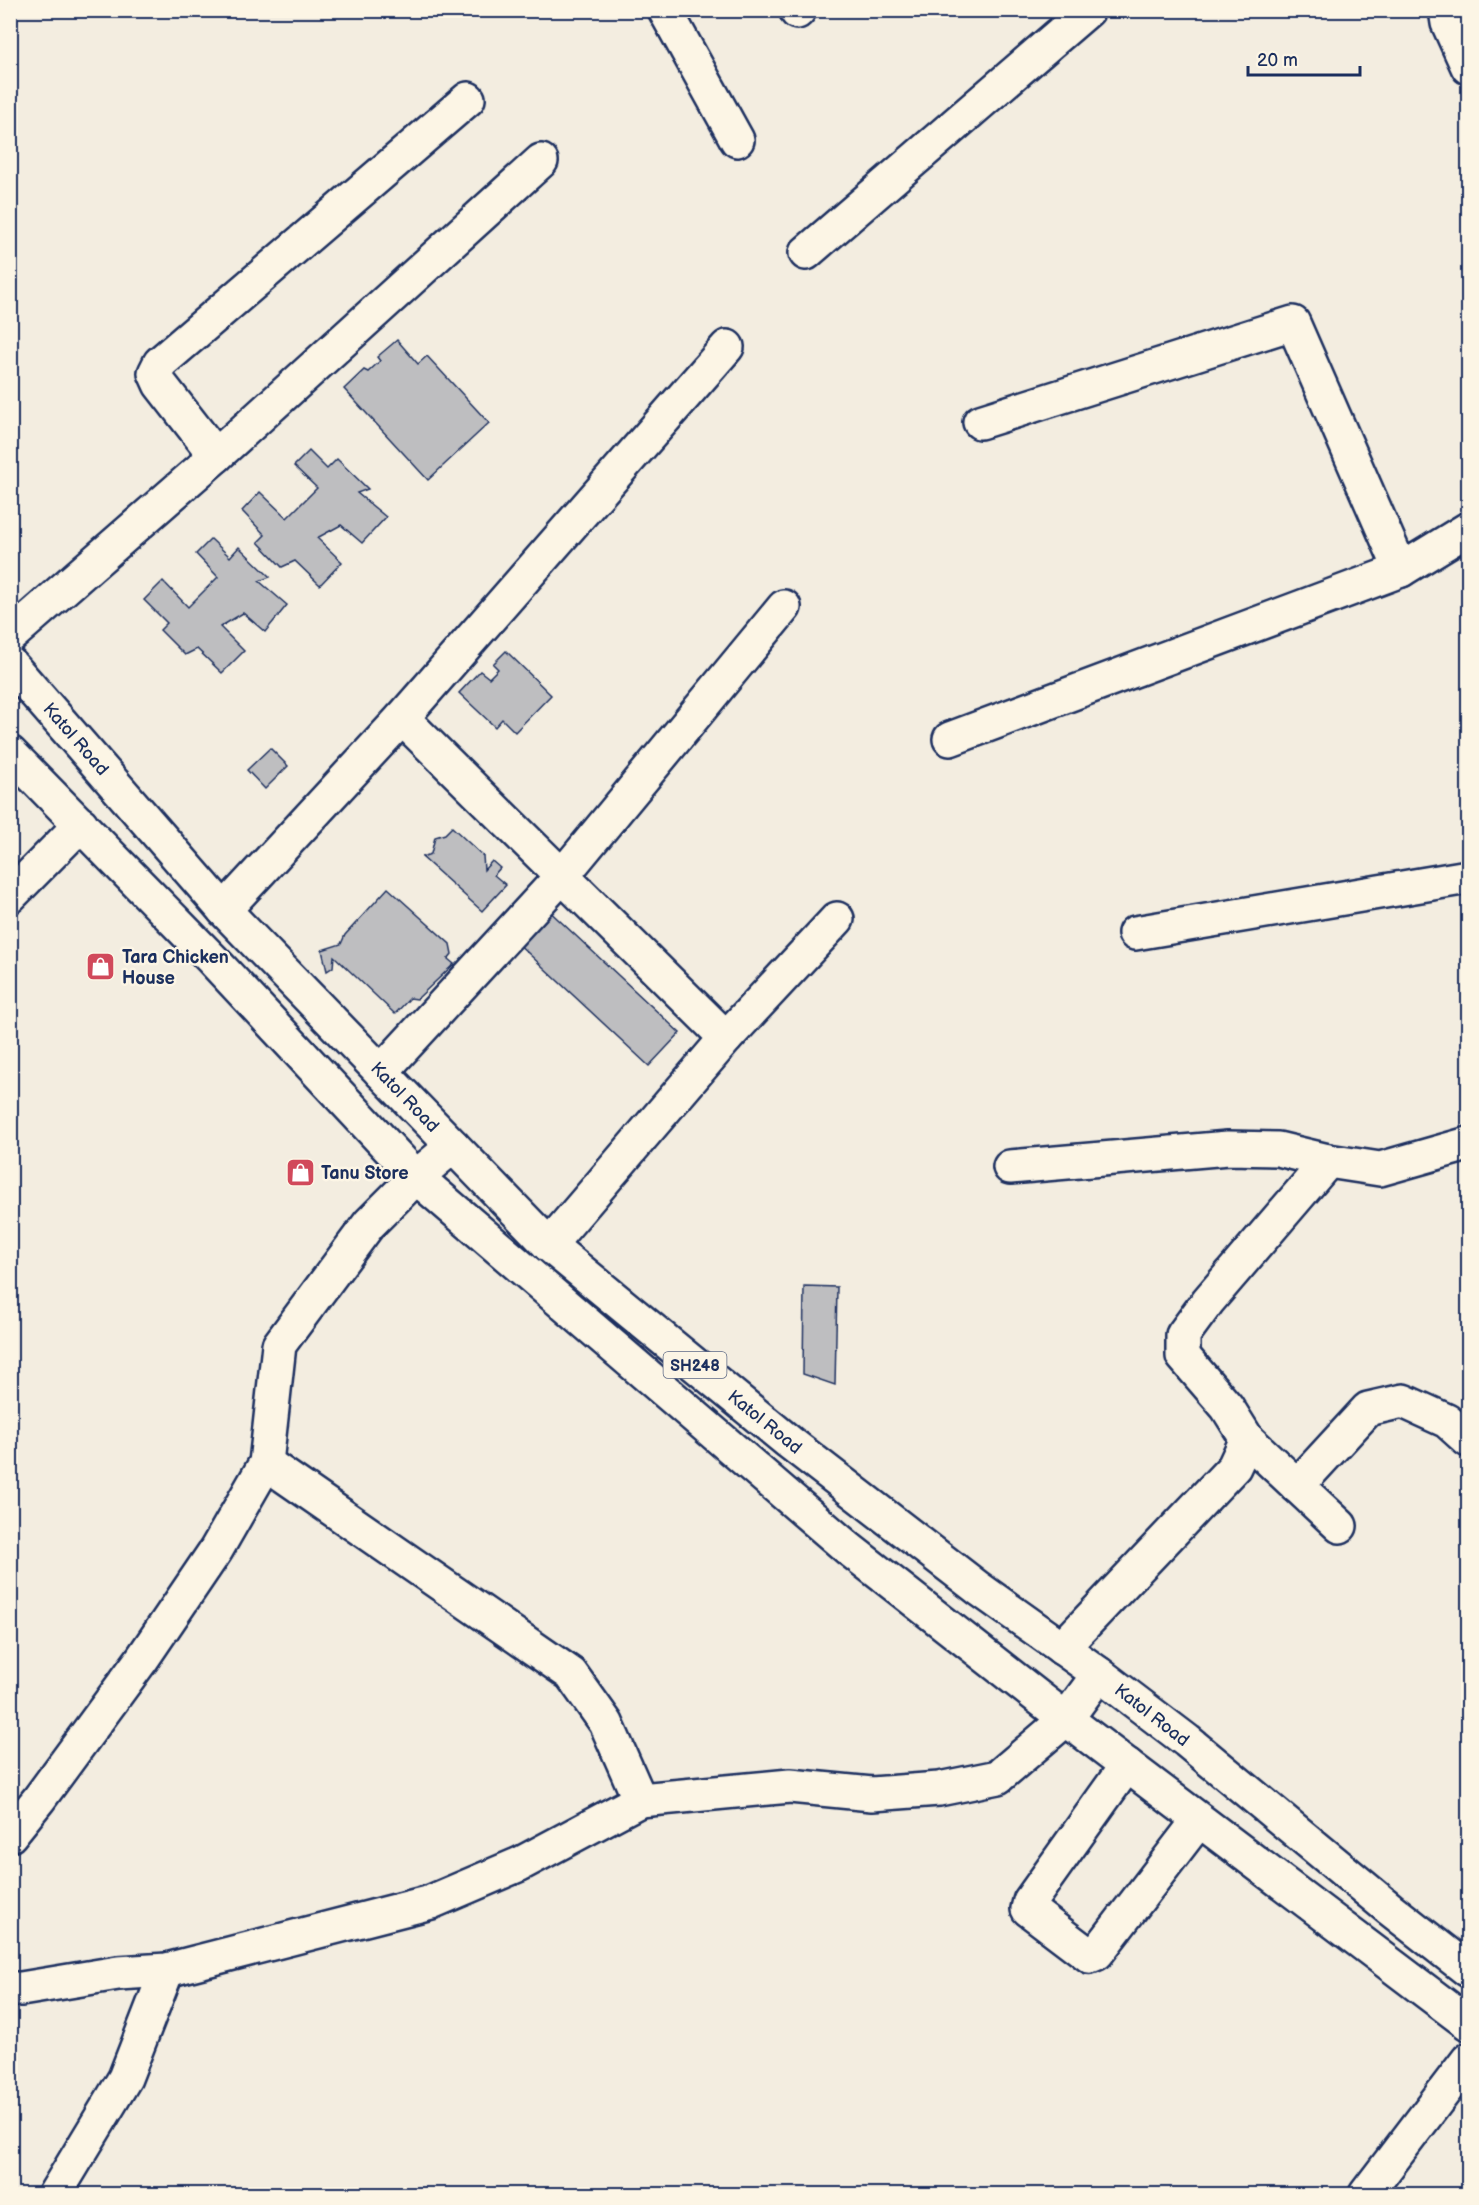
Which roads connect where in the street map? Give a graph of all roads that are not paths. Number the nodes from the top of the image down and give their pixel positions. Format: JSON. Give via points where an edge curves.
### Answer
{"nodes":[{"id":1,"x":665,"y":10,"type":"edge"},
{"id":2,"x":1088,"y":10,"type":"edge"},
{"id":3,"x":1446,"y":10,"type":"edge"},
{"id":4,"x":1468,"y":67,"type":"edge"},
{"id":5,"x":468,"y":99,"type":"dead end"},
{"id":6,"x":737,"y":140,"type":"dead end"},
{"id":7,"x":541,"y":161,"type":"dead end"},
{"id":8,"x":806,"y":253,"type":"dead end"},
{"id":9,"x":727,"y":347,"type":"dead end"},
{"id":10,"x":980,"y":422,"type":"dead end"},
{"id":11,"x":216,"y":456,"type":"junction"},
{"id":12,"x":1468,"y":529,"type":"edge"},
{"id":13,"x":1401,"y":570,"type":"junction"},
{"id":14,"x":784,"y":607,"type":"dead end"},
{"id":15,"x":10,"y":636,"type":"edge"},
{"id":16,"x":10,"y":664,"type":"edge"},
{"id":17,"x":402,"y":718,"type":"junction"},
{"id":18,"x":950,"y":740,"type":"dead end"},
{"id":19,"x":10,"y":753,"type":"edge"},
{"id":20,"x":81,"y":825,"type":"junction"},
{"id":21,"x":562,"y":876,"type":"junction"},
{"id":22,"x":1468,"y":876,"type":"edge"},
{"id":23,"x":10,"y":896,"type":"edge"},
{"id":24,"x":224,"y":910,"type":"junction"},
{"id":25,"x":837,"y":919,"type":"dead end"},
{"id":26,"x":1135,"y":933,"type":"dead end"},
{"id":27,"x":726,"y":1038,"type":"junction"},
{"id":28,"x":381,"y":1072,"type":"junction"},
{"id":29,"x":1468,"y":1143,"type":"edge"},
{"id":30,"x":453,"y":1146,"type":"junction"},
{"id":31,"x":1328,"y":1161,"type":"junction"},
{"id":32,"x":1010,"y":1167,"type":"dead end"},
{"id":33,"x":416,"y":1177,"type":"junction"},
{"id":34,"x":549,"y":1245,"type":"junction"},
{"id":35,"x":1247,"y":1439,"type":"junction"},
{"id":36,"x":1468,"y":1440,"type":"edge"},
{"id":37,"x":266,"y":1463,"type":"junction"},
{"id":38,"x":1297,"y":1486,"type":"junction"},
{"id":39,"x":1340,"y":1526,"type":"dead end"},
{"id":40,"x":1062,"y":1648,"type":"junction"},
{"id":41,"x":1099,"y":1674,"type":"junction"},
{"id":42,"x":1066,"y":1719,"type":"junction"},
{"id":43,"x":1127,"y":1765,"type":"junction"},
{"id":44,"x":640,"y":1800,"type":"junction"},
{"id":45,"x":1199,"y":1820,"type":"junction"},
{"id":46,"x":10,"y":1835,"type":"edge"},
{"id":47,"x":167,"y":1970,"type":"junction"},
{"id":48,"x":1468,"y":1970,"type":"edge"},
{"id":49,"x":10,"y":1989,"type":"edge"},
{"id":50,"x":1468,"y":2023,"type":"edge"},
{"id":51,"x":1468,"y":2060,"type":"edge"},
{"id":52,"x":55,"y":2194,"type":"edge"},
{"id":53,"x":1366,"y":2194,"type":"edge"}],
"edges":[{"from":1,"to":6,"type":"street"},
{"from":2,"to":8,"type":"street"},
{"from":3,"to":4,"type":"street"},
{"from":5,"to":11,"type":"street","via":[[160,363],[155,373],[160,384]]},
{"from":7,"to":11,"type":"street"},
{"from":9,"to":17,"type":"street"},
{"from":10,"to":13,"type":"street","via":[[1293,322]]},
{"from":11,"to":15,"type":"street"},
{"from":12,"to":13,"type":"street"},
{"from":13,"to":18,"type":"street"},
{"from":14,"to":21,"type":"street"},
{"from":16,"to":24,"type":"street","name":"Katol Road","number":"SH248"},
{"from":17,"to":21,"type":"street"},
{"from":17,"to":24,"type":"street"},
{"from":19,"to":20,"type":"street","number":"SH248"},
{"from":20,"to":23,"type":"street"},
{"from":20,"to":33,"type":"street","number":"SH248"},
{"from":21,"to":27,"type":"street"},
{"from":21,"to":28,"type":"street"},
{"from":22,"to":26,"type":"street"},
{"from":24,"to":28,"type":"street","name":"Katol Road","number":"SH248"},
{"from":25,"to":27,"type":"street"},
{"from":27,"to":34,"type":"street"},
{"from":28,"to":30,"type":"street","name":"Katol Road","number":"SH248"},
{"from":29,"to":31,"type":"street","via":[[1380,1169]]},
{"from":30,"to":33,"type":"street"},
{"from":30,"to":34,"type":"street","name":"Katol Road","number":"SH248"},
{"from":31,"to":32,"type":"street","via":[[1278,1149],[1228,1148]]},
{"from":31,"to":35,"type":"street","via":[[1183,1335],[1184,1356],[1227,1407]]},
{"from":33,"to":37,"type":"street","via":[[369,1224],[279,1345]]},
{"from":33,"to":42,"type":"street","number":"SH248","via":[[849,1550]]},
{"from":34,"to":40,"type":"street","name":"Katol Road","number":"SH248","via":[[789,1442]]},
{"from":35,"to":38,"type":"street"},
{"from":35,"to":40,"type":"street","via":[[1234,1467]]},
{"from":36,"to":38,"type":"street","via":[[1448,1421],[1403,1401],[1368,1409]]},
{"from":37,"to":44,"type":"street","via":[[571,1674],[606,1723]]},
{"from":37,"to":46,"type":"street","via":[[209,1560],[135,1668]]},
{"from":38,"to":39,"type":"street"},
{"from":40,"to":41,"type":"street","name":"Katol Road","number":"SH248"},
{"from":41,"to":42,"type":"street"},
{"from":41,"to":48,"type":"street","name":"Katol Road","number":"SH248"},
{"from":42,"to":43,"type":"street","number":"SH248"},
{"from":42,"to":44,"type":"street","via":[[998,1777],[939,1789],[872,1794],[790,1786]]},
{"from":43,"to":45,"type":"street","number":"SH248"},
{"from":43,"to":45,"type":"street","via":[[1028,1909],[1090,1956],[1097,1953]]},
{"from":44,"to":47,"type":"street","via":[[520,1864],[432,1902]]},
{"from":45,"to":50,"type":"street","number":"SH248"},
{"from":47,"to":49,"type":"street"},
{"from":47,"to":52,"type":"street","via":[[125,2078]]},
{"from":51,"to":53,"type":"street"}]}
